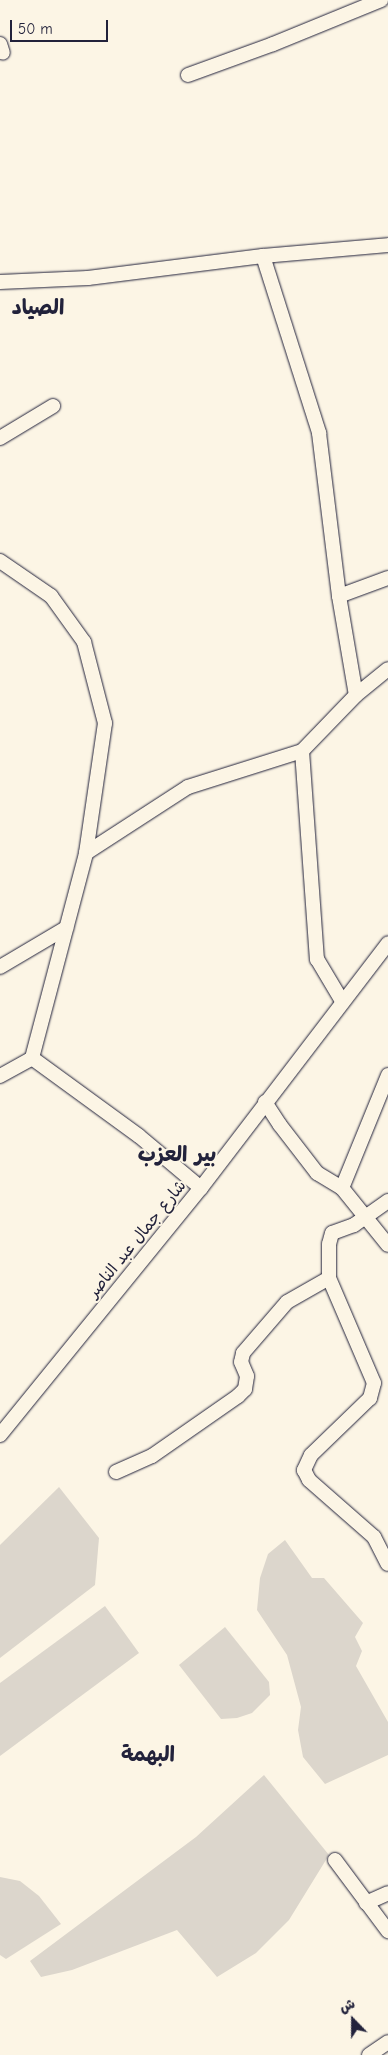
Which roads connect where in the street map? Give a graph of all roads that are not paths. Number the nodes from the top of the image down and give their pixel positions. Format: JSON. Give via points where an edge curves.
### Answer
{"nodes":[{"id":1,"x":381,"y":0,"type":"edge"},
{"id":2,"x":188,"y":75,"type":"dead end"},
{"id":3,"x":388,"y":245,"type":"edge"},
{"id":4,"x":263,"y":256,"type":"junction"},
{"id":5,"x":0,"y":282,"type":"edge"},
{"id":6,"x":53,"y":406,"type":"dead end"},
{"id":7,"x":0,"y":438,"type":"edge"},
{"id":8,"x":0,"y":561,"type":"edge"},
{"id":9,"x":388,"y":578,"type":"edge"},
{"id":10,"x":340,"y":596,"type":"junction"},
{"id":11,"x":388,"y":669,"type":"edge"},
{"id":12,"x":356,"y":695,"type":"junction"},
{"id":13,"x":302,"y":751,"type":"junction"},
{"id":14,"x":86,"y":853,"type":"junction"},
{"id":15,"x":66,"y":928,"type":"junction"},
{"id":16,"x":388,"y":943,"type":"edge"},
{"id":17,"x":0,"y":966,"type":"edge"},
{"id":18,"x":342,"y":1002,"type":"junction"},
{"id":19,"x":32,"y":1058,"type":"junction"},
{"id":20,"x":388,"y":1075,"type":"edge"},
{"id":21,"x":0,"y":1076,"type":"edge"},
{"id":22,"x":265,"y":1102,"type":"junction"},
{"id":23,"x":201,"y":1188,"type":"junction"},
{"id":24,"x":342,"y":1188,"type":"junction"},
{"id":25,"x":388,"y":1201,"type":"edge"},
{"id":26,"x":365,"y":1217,"type":"junction"},
{"id":27,"x":388,"y":1245,"type":"edge"},
{"id":28,"x":330,"y":1278,"type":"junction"},
{"id":29,"x":0,"y":1435,"type":"edge"},
{"id":30,"x":116,"y":1472,"type":"dead end"},
{"id":31,"x":388,"y":1564,"type":"edge"},
{"id":32,"x":335,"y":1860,"type":"dead end"},
{"id":33,"x":388,"y":1893,"type":"edge"},
{"id":34,"x":366,"y":1903,"type":"junction"},
{"id":35,"x":388,"y":1931,"type":"edge"},
{"id":36,"x":388,"y":2042,"type":"edge"},
{"id":37,"x":369,"y":2055,"type":"edge"}],
"edges":[{"from":1,"to":2,"type":"street"},
{"from":3,"to":4,"type":"street"},
{"from":4,"to":5,"type":"street","via":[[88,278]]},
{"from":4,"to":10,"type":"street","via":[[319,433]]},
{"from":6,"to":7,"type":"street"},
{"from":8,"to":14,"type":"street","via":[[51,596],[84,642],[105,723]]},
{"from":9,"to":10,"type":"street"},
{"from":10,"to":12,"type":"street"},
{"from":11,"to":12,"type":"street"},
{"from":12,"to":13,"type":"street"},
{"from":13,"to":14,"type":"street","via":[[188,787]]},
{"from":13,"to":18,"type":"street","via":[[317,959]]},
{"from":14,"to":15,"type":"street"},
{"from":15,"to":17,"type":"street"},
{"from":15,"to":19,"type":"street"},
{"from":16,"to":18,"type":"street","name":"شارع جمال عبد الناصر"},
{"from":18,"to":22,"type":"street","name":"شارع جمال عبد الناصر"},
{"from":19,"to":21,"type":"street"},
{"from":19,"to":23,"type":"street","via":[[139,1136]]},
{"from":20,"to":24,"type":"street"},
{"from":22,"to":23,"type":"street","name":"شارع جمال عبد الناصر"},
{"from":22,"to":24,"type":"street","via":[[317,1173]]},
{"from":23,"to":29,"type":"street","name":"شارع جمال عبد الناصر"},
{"from":24,"to":26,"type":"street"},
{"from":25,"to":26,"type":"street"},
{"from":26,"to":27,"type":"street"},
{"from":26,"to":28,"type":"street","via":[[332,1233],[329,1244]]},
{"from":28,"to":30,"type":"street","via":[[287,1302],[243,1353],[241,1362],[247,1376],[244,1389],[238,1396],[152,1456]]},
{"from":28,"to":31,"type":"street","via":[[374,1382],[370,1398],[311,1455],[304,1470],[309,1480],[374,1537]]},
{"from":32,"to":34,"type":"street"},
{"from":33,"to":34,"type":"street"},
{"from":34,"to":35,"type":"street"},
{"from":36,"to":37,"type":"street"}]}
